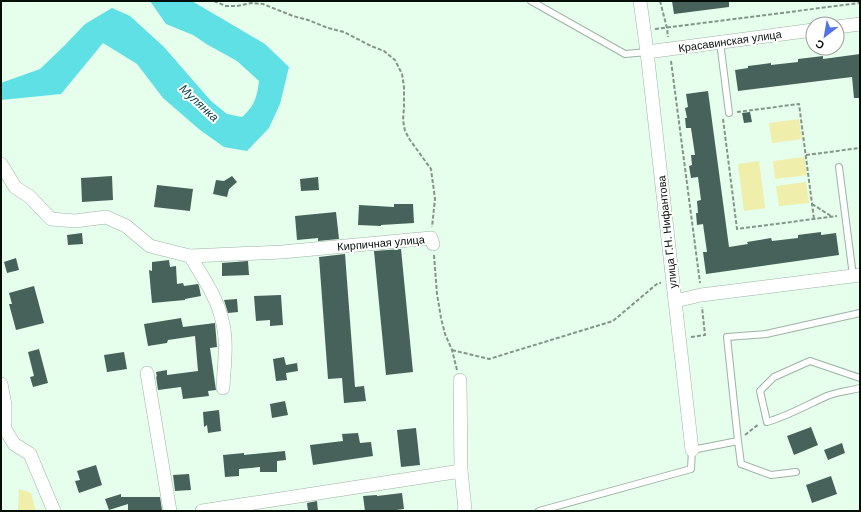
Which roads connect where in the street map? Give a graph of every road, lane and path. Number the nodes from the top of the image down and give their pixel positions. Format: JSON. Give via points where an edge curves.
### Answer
{"nodes":[{"id":1,"x":214,"y":1,"type":"edge"},
{"id":2,"x":530,"y":1,"type":"edge"},
{"id":3,"x":640,"y":1,"type":"edge"},
{"id":4,"x":660,"y":1,"type":"edge"},
{"id":5,"x":860,"y":3,"type":"edge"},
{"id":6,"x":860,"y":24,"type":"edge"},
{"id":7,"x":845,"y":26,"type":"edge"},
{"id":8,"x":667,"y":28,"type":"junction"},
{"id":9,"x":644,"y":30,"type":"junction"},
{"id":10,"x":805,"y":31,"type":"edge"},
{"id":11,"x":720,"y":42,"type":"junction"},
{"id":12,"x":669,"y":50,"type":"junction"},
{"id":13,"x":647,"y":52,"type":"junction"},
{"id":14,"x":729,"y":113,"type":"junction"},
{"id":15,"x":860,"y":148,"type":"edge"},
{"id":16,"x":806,"y":156,"type":"junction"},
{"id":17,"x":1,"y":164,"type":"edge"},
{"id":18,"x":838,"y":167,"type":"dead end"},
{"id":19,"x":812,"y":204,"type":"junction"},
{"id":20,"x":845,"y":215,"type":"junction"},
{"id":21,"x":832,"y":217,"type":"junction"},
{"id":22,"x":814,"y":219,"type":"junction"},
{"id":23,"x":432,"y":241,"type":"junction"},
{"id":24,"x":190,"y":256,"type":"junction"},
{"id":25,"x":856,"y":275,"type":"edge"},
{"id":26,"x":658,"y":283,"type":"dead end"},
{"id":27,"x":701,"y":295,"type":"junction"},
{"id":28,"x":675,"y":300,"type":"junction"},
{"id":29,"x":860,"y":313,"type":"edge"},
{"id":30,"x":679,"y":339,"type":"junction"},
{"id":31,"x":452,"y":350,"type":"junction"},
{"id":32,"x":147,"y":373,"type":"dead end"},
{"id":33,"x":860,"y":378,"type":"edge"},
{"id":34,"x":460,"y":380,"type":"joint"},
{"id":35,"x":1,"y":384,"type":"edge"},
{"id":36,"x":223,"y":388,"type":"dead end"},
{"id":37,"x":860,"y":388,"type":"edge"},
{"id":38,"x":760,"y":424,"type":"dead end"},
{"id":39,"x":738,"y":440,"type":"junction"},
{"id":40,"x":692,"y":450,"type":"junction"},
{"id":41,"x":461,"y":471,"type":"junction"},
{"id":42,"x":796,"y":472,"type":"dead end"},
{"id":43,"x":225,"y":509,"type":"edge"},
{"id":44,"x":54,"y":511,"type":"edge"},
{"id":45,"x":170,"y":511,"type":"edge"},
{"id":46,"x":202,"y":511,"type":"edge"},
{"id":47,"x":464,"y":511,"type":"edge"},
{"id":48,"x":539,"y":511,"type":"edge"}],
"edges":[{"from":1,"to":23,"type":"path","via":[[226,6],[263,4],[344,32],[384,51],[395,60],[402,74],[404,87],[405,131],[431,170],[435,199],[430,234]]},
{"from":2,"to":13,"type":"lane","via":[[625,54]]},
{"from":3,"to":9,"type":"street","name":"улица Г.Н. Нифантова"},
{"from":4,"to":8,"type":"path"},
{"from":5,"to":8,"type":"path"},
{"from":6,"to":7,"type":"street"},
{"from":8,"to":9,"type":"path"},
{"from":8,"to":12,"type":"path"},
{"from":9,"to":13,"type":"street","name":"улица Г.Н. Нифантова"},
{"from":10,"to":11,"type":"street","name":"Красавинская улица"},
{"from":11,"to":12,"type":"street","name":"Красавинская улица"},
{"from":11,"to":14,"type":"lane"},
{"from":12,"to":13,"type":"street","name":"Красавинская улица"},
{"from":12,"to":27,"type":"path"},
{"from":13,"to":28,"type":"street","name":"улица Г.Н. Нифантова"},
{"from":14,"to":16,"type":"path","via":[[799,104]]},
{"from":14,"to":22,"type":"path","via":[[722,114],[737,229]]},
{"from":15,"to":16,"type":"path"},
{"from":16,"to":19,"type":"path"},
{"from":17,"to":24,"type":"street","name":"Кирпичная улица","via":[[15,187],[30,196],[50,218],[106,218],[126,226],[150,246]]},
{"from":18,"to":20,"type":"lane"},
{"from":19,"to":21,"type":"path"},
{"from":19,"to":22,"type":"path"},
{"from":20,"to":21,"type":"path"},
{"from":20,"to":25,"type":"lane"},
{"from":21,"to":22,"type":"path"},
{"from":23,"to":24,"type":"street","name":"Кирпичная улица"},
{"from":23,"to":31,"type":"path","name":"Кирпичная улица","via":[[437,294],[445,334]]},
{"from":24,"to":36,"type":"street","via":[[214,297],[222,319],[225,341]]},
{"from":25,"to":27,"type":"street","name":"улица Г.Н. Нифантова"},
{"from":26,"to":31,"type":"path","via":[[613,321],[489,359]]},
{"from":27,"to":28,"type":"street","name":"улица Г.Н. Нифантова"},
{"from":27,"to":30,"type":"path","via":[[705,335]]},
{"from":28,"to":30,"type":"street"},
{"from":29,"to":39,"type":"lane","via":[[766,334],[727,337]]},
{"from":30,"to":40,"type":"street"},
{"from":31,"to":34,"type":"path","name":"Кирпичная улица"},
{"from":32,"to":45,"type":"street"},
{"from":33,"to":37,"type":"lane","via":[[810,361],[774,377],[760,391],[767,422],[804,408],[828,395]]},
{"from":34,"to":41,"type":"street"},
{"from":35,"to":44,"type":"street","via":[[6,405],[5,429],[14,444],[30,454]]},
{"from":38,"to":39,"type":"path"},
{"from":39,"to":40,"type":"lane"},
{"from":39,"to":42,"type":"lane","via":[[741,464],[771,475]]},
{"from":40,"to":48,"type":"lane","via":[[691,469]]},
{"from":41,"to":43,"type":"street"},
{"from":41,"to":47,"type":"street"},
{"from":43,"to":46,"type":"street"}]}
